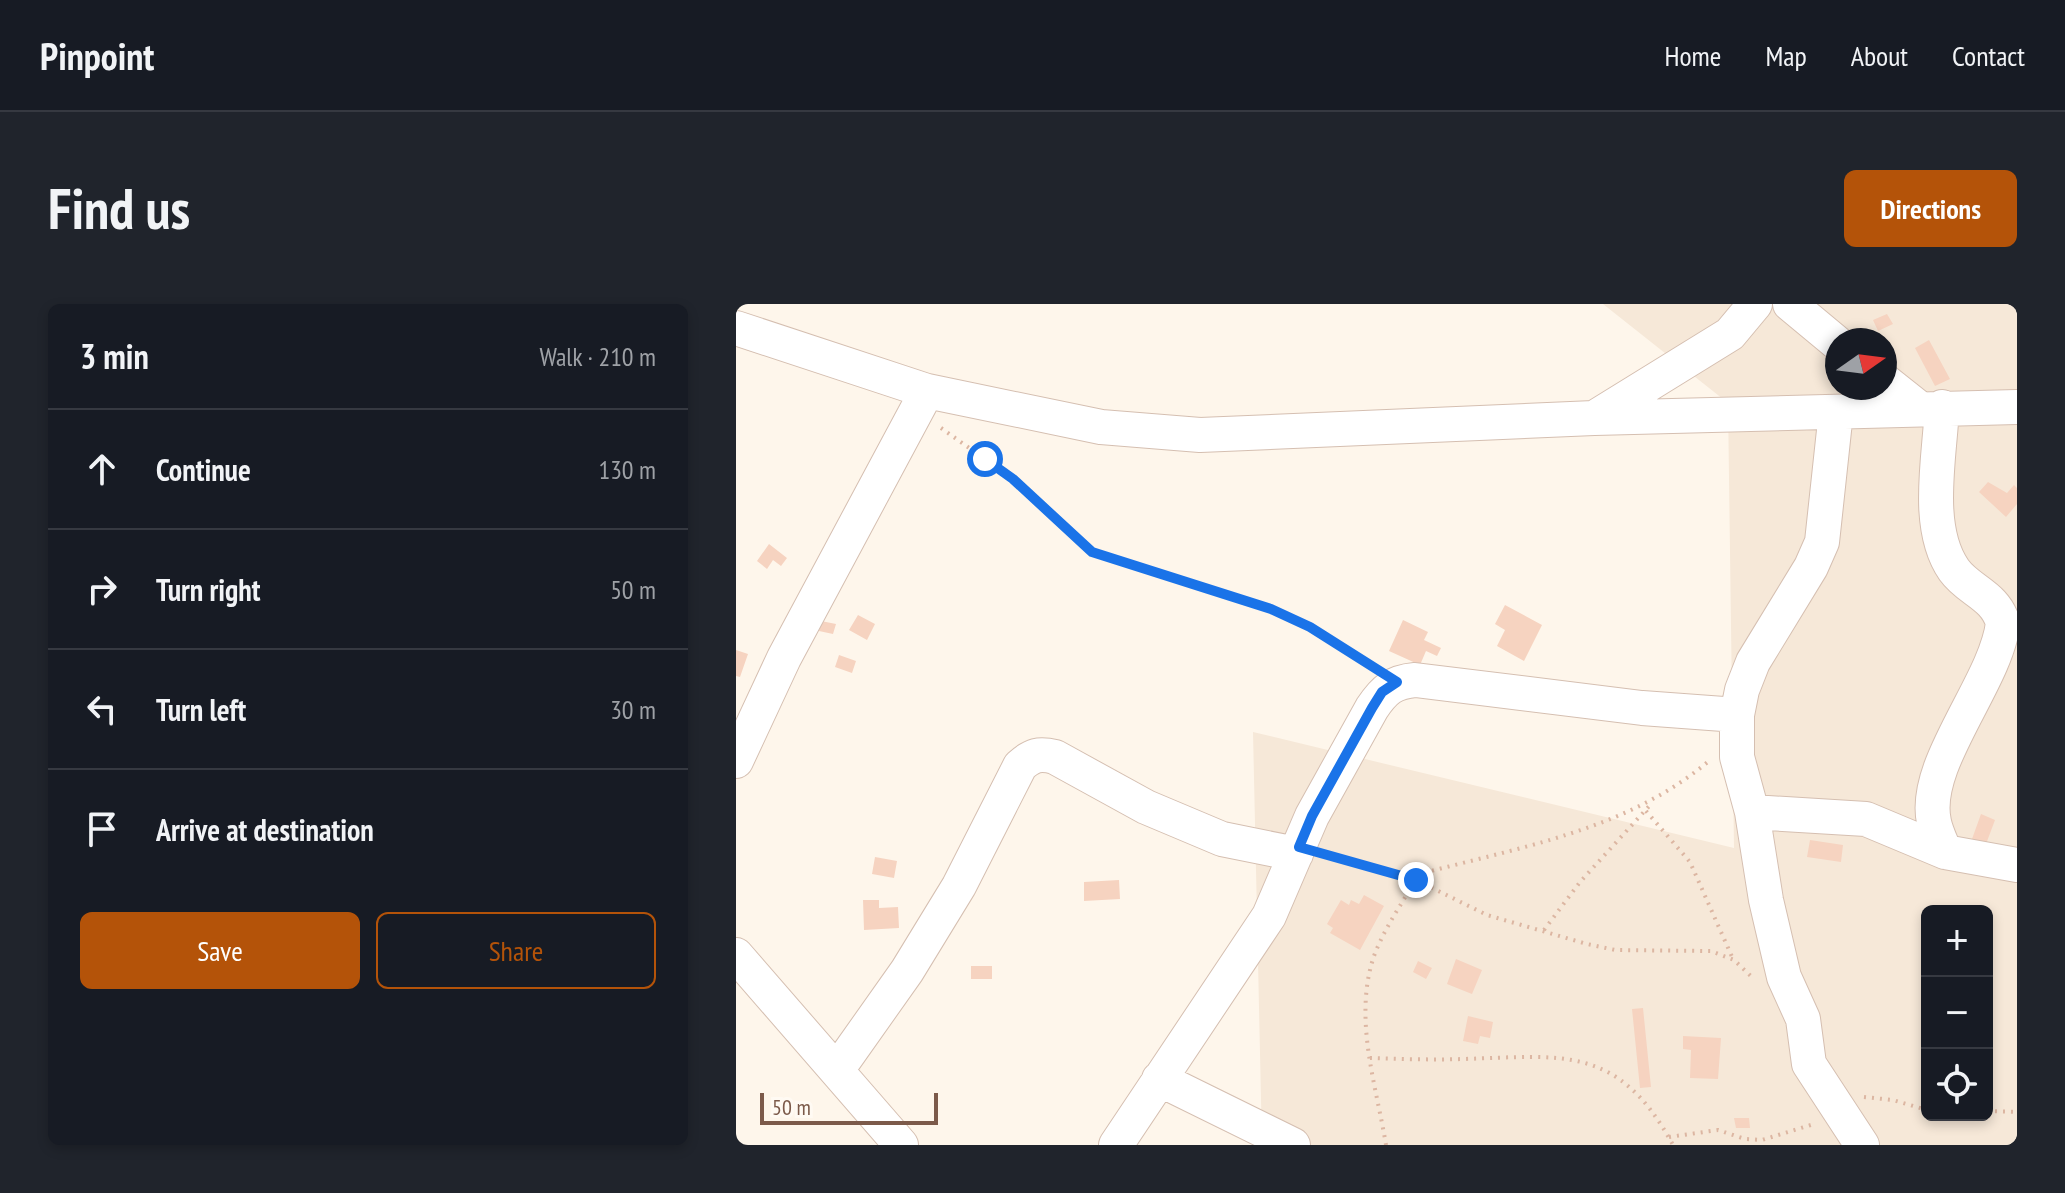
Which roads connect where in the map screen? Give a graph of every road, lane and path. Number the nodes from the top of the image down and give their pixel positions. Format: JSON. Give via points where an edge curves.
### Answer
{"nodes":[{"id":1,"x":1755,"y":304,"type":"edge"},
{"id":2,"x":1790,"y":304,"type":"edge"},
{"id":3,"x":736,"y":328,"type":"edge"},
{"id":4,"x":1825,"y":333,"type":"edge"},
{"id":5,"x":1897,"y":388,"type":"edge"},
{"id":6,"x":922,"y":401,"type":"junction"},
{"id":7,"x":1931,"y":407,"type":"junction"},
{"id":8,"x":2017,"y":407,"type":"edge"},
{"id":9,"x":1836,"y":412,"type":"junction"},
{"id":10,"x":1594,"y":418,"type":"junction"},
{"id":11,"x":1397,"y":682,"type":"junction"},
{"id":12,"x":1737,"y":726,"type":"junction"},
{"id":13,"x":736,"y":761,"type":"edge"},
{"id":14,"x":1653,"y":801,"type":"junction"},
{"id":15,"x":1646,"y":811,"type":"junction"},
{"id":16,"x":1752,"y":812,"type":"junction"},
{"id":17,"x":1297,"y":850,"type":"junction"},
{"id":18,"x":1945,"y":852,"type":"junction"},
{"id":19,"x":2017,"y":865,"type":"edge"},
{"id":20,"x":1407,"y":877,"type":"junction"},
{"id":21,"x":1416,"y":880,"type":"junction"},
{"id":22,"x":1543,"y":931,"type":"junction"},
{"id":23,"x":736,"y":955,"type":"edge"},
{"id":24,"x":1734,"y":960,"type":"junction"},
{"id":25,"x":1766,"y":989,"type":"dead end"},
{"id":26,"x":1370,"y":1058,"type":"junction"},
{"id":27,"x":837,"y":1070,"type":"junction"},
{"id":28,"x":1159,"y":1079,"type":"junction"},
{"id":29,"x":1836,"y":1104,"type":"junction"},
{"id":30,"x":1921,"y":1108,"type":"edge"},
{"id":31,"x":1993,"y":1111,"type":"edge"},
{"id":32,"x":2017,"y":1112,"type":"edge"},
{"id":33,"x":1669,"y":1137,"type":"junction"},
{"id":34,"x":901,"y":1145,"type":"edge"},
{"id":35,"x":1116,"y":1145,"type":"edge"},
{"id":36,"x":1293,"y":1145,"type":"edge"},
{"id":37,"x":1386,"y":1145,"type":"edge"},
{"id":38,"x":1673,"y":1145,"type":"edge"},
{"id":39,"x":1862,"y":1145,"type":"edge"}],
"edges":[{"from":1,"to":10,"type":"street","via":[[1730,334]]},
{"from":2,"to":4,"type":"street"},
{"from":3,"to":6,"type":"street"},
{"from":5,"to":7,"type":"street"},
{"from":6,"to":10,"type":"street","via":[[1101,427],[1200,435]]},
{"from":6,"to":11,"type":"path","via":[[1092,552],[1271,609]]},
{"from":6,"to":13,"type":"street","via":[[784,658]]},
{"from":7,"to":8,"type":"street"},
{"from":7,"to":9,"type":"street"},
{"from":7,"to":18,"type":"street","via":[[1945,555],[1956,573],[1989,598],[2003,623],[1991,664],[1934,793],[1934,822]]},
{"from":9,"to":10,"type":"street"},
{"from":9,"to":12,"type":"street","via":[[1822,542],[1753,662]]},
{"from":11,"to":12,"type":"street","via":[[1642,708]]},
{"from":11,"to":17,"type":"street","via":[[1372,708]]},
{"from":12,"to":14,"type":"path","via":[[1685,781]]},
{"from":12,"to":16,"type":"street","via":[[1737,757]]},
{"from":14,"to":15,"type":"path"},
{"from":14,"to":20,"type":"path","via":[[1574,834]]},
{"from":15,"to":22,"type":"path"},
{"from":15,"to":24,"type":"path","via":[[1690,862]]},
{"from":16,"to":18,"type":"street","via":[[1866,819]]},
{"from":16,"to":29,"type":"street","via":[[1766,900],[1784,977],[1803,1019],[1809,1064]]},
{"from":17,"to":20,"type":"path"},
{"from":17,"to":27,"type":"street","via":[[1222,839],[1146,807],[1055,757],[1030,757],[1020,766],[952,898],[907,971]]},
{"from":17,"to":28,"type":"street","via":[[1269,916]]},
{"from":18,"to":19,"type":"street"},
{"from":20,"to":21,"type":"path"},
{"from":21,"to":22,"type":"path","via":[[1487,915]]},
{"from":21,"to":26,"type":"path","via":[[1374,956],[1365,1017]]},
{"from":22,"to":24,"type":"path","via":[[1615,950],[1711,951]]},
{"from":23,"to":27,"type":"street"},
{"from":24,"to":25,"type":"path"},
{"from":26,"to":33,"type":"path","via":[[1579,1059],[1627,1084]]},
{"from":26,"to":37,"type":"path"},
{"from":27,"to":34,"type":"street"},
{"from":28,"to":35,"type":"street"},
{"from":28,"to":36,"type":"street"},
{"from":29,"to":30,"type":"path","via":[[1893,1100]]},
{"from":29,"to":33,"type":"path","via":[[1762,1140],[1718,1130]]},
{"from":29,"to":39,"type":"street"},
{"from":31,"to":32,"type":"path"},
{"from":33,"to":38,"type":"path"}]}
